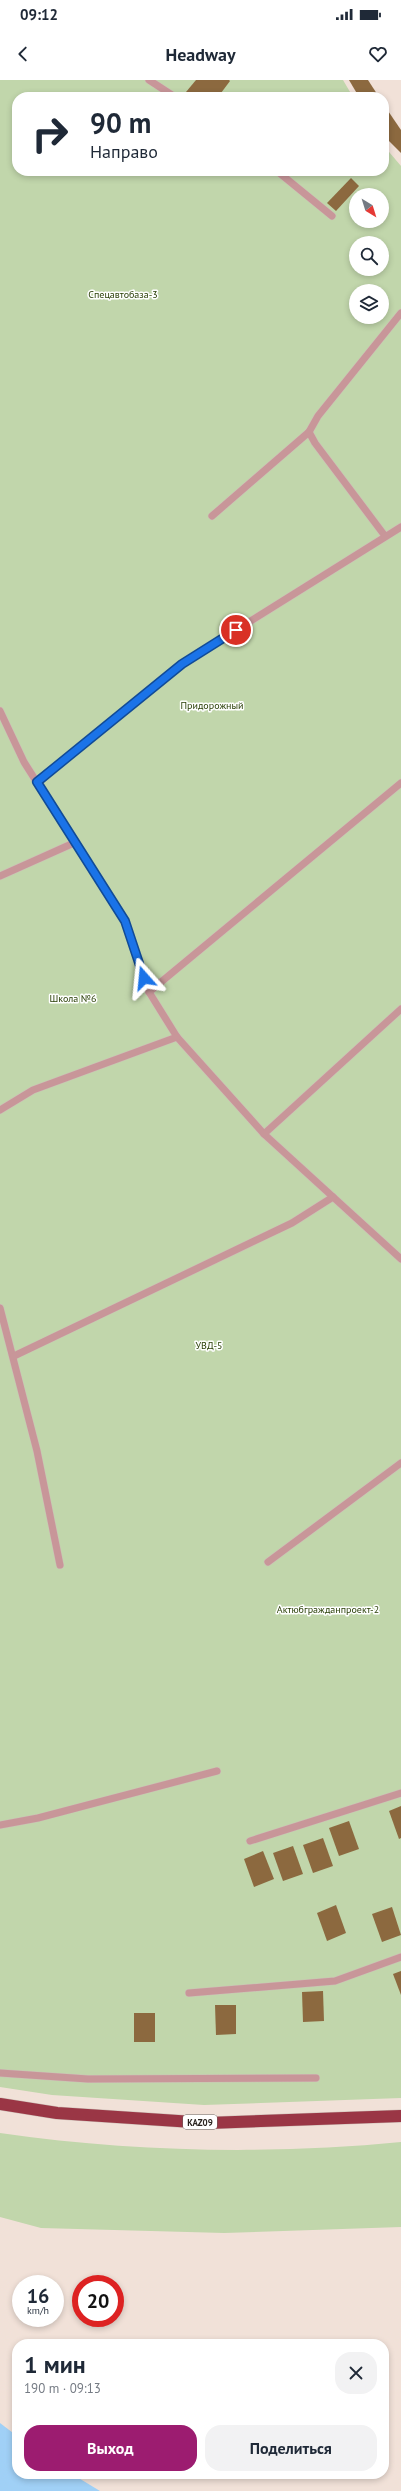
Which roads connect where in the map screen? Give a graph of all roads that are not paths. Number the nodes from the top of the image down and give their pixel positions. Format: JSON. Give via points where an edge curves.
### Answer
{"nodes":[{"id":1,"x":149,"y":80,"type":"edge"},
{"id":2,"x":167,"y":92,"type":"edge"},
{"id":3,"x":283,"y":176,"type":"edge"},
{"id":4,"x":332,"y":216,"type":"dead end"},
{"id":5,"x":401,"y":313,"type":"edge"},
{"id":6,"x":309,"y":432,"type":"junction"},
{"id":7,"x":212,"y":516,"type":"dead end"},
{"id":8,"x":401,"y":527,"type":"edge"},
{"id":9,"x":385,"y":536,"type":"junction"},
{"id":10,"x":0,"y":711,"type":"edge"},
{"id":11,"x":37,"y":782,"type":"junction"},
{"id":12,"x":401,"y":783,"type":"edge"},
{"id":13,"x":76,"y":842,"type":"junction"},
{"id":14,"x":0,"y":876,"type":"edge"},
{"id":15,"x":149,"y":992,"type":"junction"},
{"id":16,"x":401,"y":1009,"type":"edge"},
{"id":17,"x":177,"y":1037,"type":"junction"},
{"id":18,"x":0,"y":1110,"type":"edge"},
{"id":19,"x":264,"y":1134,"type":"junction"},
{"id":20,"x":333,"y":1197,"type":"junction"},
{"id":21,"x":401,"y":1259,"type":"edge"},
{"id":22,"x":0,"y":1308,"type":"edge"},
{"id":23,"x":14,"y":1356,"type":"junction"},
{"id":24,"x":401,"y":1463,"type":"edge"},
{"id":25,"x":268,"y":1562,"type":"dead end"},
{"id":26,"x":60,"y":1565,"type":"dead end"},
{"id":27,"x":217,"y":1771,"type":"dead end"},
{"id":28,"x":401,"y":1793,"type":"edge"},
{"id":29,"x":0,"y":1825,"type":"edge"},
{"id":30,"x":250,"y":1841,"type":"dead end"},
{"id":31,"x":401,"y":1957,"type":"edge"},
{"id":32,"x":189,"y":1993,"type":"dead end"},
{"id":33,"x":0,"y":2073,"type":"edge"},
{"id":34,"x":316,"y":2078,"type":"dead end"},
{"id":35,"x":0,"y":2104,"type":"edge"},
{"id":36,"x":401,"y":2116,"type":"edge"}],
"edges":[{"from":1,"to":2,"type":"lane"},
{"from":3,"to":4,"type":"lane"},
{"from":5,"to":6,"type":"lane","via":[[318,416]]},
{"from":6,"to":7,"type":"lane"},
{"from":6,"to":9,"type":"lane"},
{"from":8,"to":9,"type":"lane"},
{"from":9,"to":11,"type":"lane","via":[[182,664]]},
{"from":10,"to":11,"type":"lane","via":[[24,762]]},
{"from":11,"to":13,"type":"lane"},
{"from":12,"to":15,"type":"lane"},
{"from":13,"to":14,"type":"lane"},
{"from":13,"to":15,"type":"lane","via":[[125,921]]},
{"from":15,"to":17,"type":"lane"},
{"from":16,"to":19,"type":"lane"},
{"from":17,"to":18,"type":"lane","via":[[33,1090]]},
{"from":17,"to":19,"type":"lane"},
{"from":19,"to":20,"type":"lane"},
{"from":20,"to":21,"type":"lane"},
{"from":20,"to":23,"type":"lane","via":[[292,1223]]},
{"from":22,"to":23,"type":"lane"},
{"from":23,"to":26,"type":"lane","via":[[37,1451]]},
{"from":24,"to":25,"type":"lane"},
{"from":27,"to":29,"type":"lane","via":[[38,1818]]},
{"from":28,"to":30,"type":"lane"},
{"from":31,"to":32,"type":"lane","via":[[335,1981]]},
{"from":33,"to":34,"type":"lane","via":[[88,2079]]},
{"from":35,"to":36,"type":"highway","number":"KAZ09","via":[[57,2113],[208,2123]]}]}
